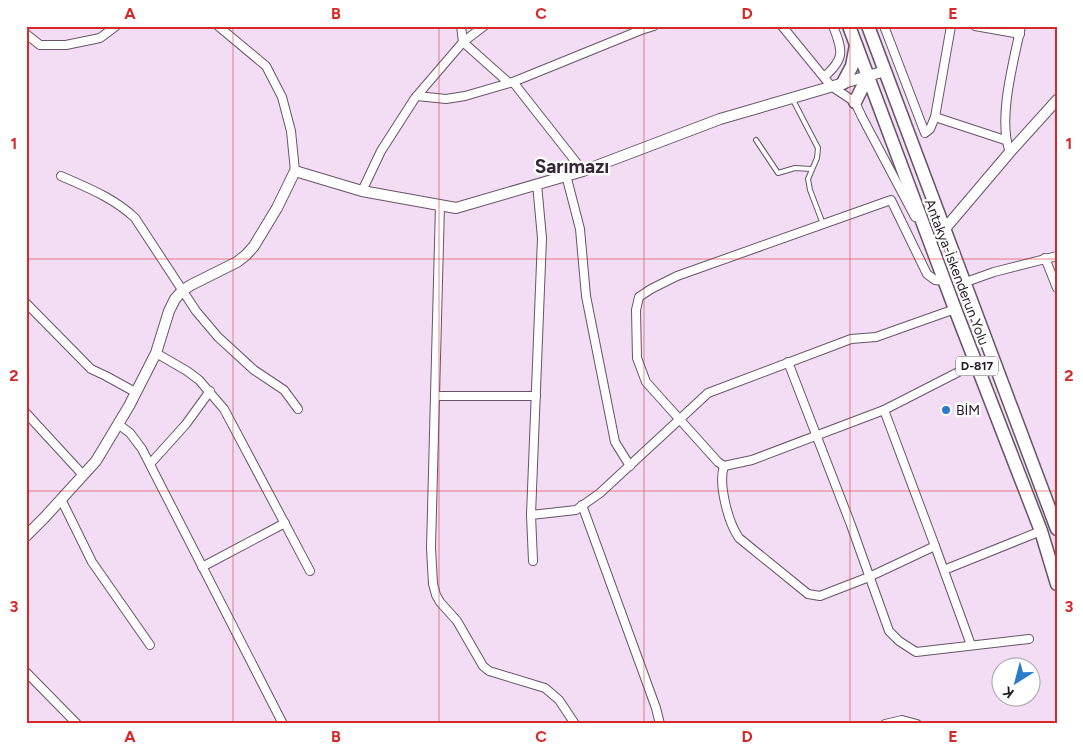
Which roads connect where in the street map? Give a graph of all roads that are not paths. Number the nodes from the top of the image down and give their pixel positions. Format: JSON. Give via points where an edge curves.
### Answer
{"nodes":[{"id":1,"x":116,"y":26,"type":"edge"},
{"id":2,"x":218,"y":26,"type":"edge"},
{"id":3,"x":462,"y":26,"type":"edge"},
{"id":4,"x":484,"y":26,"type":"edge"},
{"id":5,"x":654,"y":26,"type":"edge"},
{"id":6,"x":782,"y":26,"type":"edge"},
{"id":7,"x":833,"y":26,"type":"edge"},
{"id":8,"x":849,"y":26,"type":"edge"},
{"id":9,"x":868,"y":26,"type":"edge"},
{"id":10,"x":884,"y":26,"type":"edge"},
{"id":11,"x":951,"y":26,"type":"edge"},
{"id":12,"x":976,"y":26,"type":"edge"},
{"id":13,"x":1020,"y":30,"type":"edge"},
{"id":14,"x":26,"y":34,"type":"edge"},
{"id":15,"x":463,"y":42,"type":"junction"},
{"id":16,"x":856,"y":45,"type":"junction"},
{"id":17,"x":885,"y":71,"type":"junction"},
{"id":18,"x":868,"y":76,"type":"junction"},
{"id":19,"x":824,"y":77,"type":"junction"},
{"id":20,"x":511,"y":83,"type":"junction"},
{"id":21,"x":837,"y":85,"type":"junction"},
{"id":22,"x":416,"y":96,"type":"junction"},
{"id":23,"x":792,"y":98,"type":"junction"},
{"id":24,"x":1057,"y":100,"type":"edge"},
{"id":25,"x":855,"y":102,"type":"junction"},
{"id":26,"x":935,"y":117,"type":"junction"},
{"id":27,"x":756,"y":140,"type":"dead end"},
{"id":28,"x":1005,"y":140,"type":"junction"},
{"id":29,"x":1010,"y":152,"type":"junction"},
{"id":30,"x":811,"y":169,"type":"junction"},
{"id":31,"x":295,"y":171,"type":"junction"},
{"id":32,"x":583,"y":171,"type":"junction"},
{"id":33,"x":61,"y":176,"type":"dead end"},
{"id":34,"x":566,"y":176,"type":"junction"},
{"id":35,"x":537,"y":184,"type":"junction"},
{"id":36,"x":362,"y":191,"type":"junction"},
{"id":37,"x":440,"y":205,"type":"junction"},
{"id":38,"x":823,"y":224,"type":"junction"},
{"id":39,"x":943,"y":231,"type":"junction"},
{"id":40,"x":928,"y":238,"type":"junction"},
{"id":41,"x":1057,"y":256,"type":"edge"},
{"id":42,"x":1045,"y":258,"type":"junction"},
{"id":43,"x":944,"y":281,"type":"junction"},
{"id":44,"x":964,"y":283,"type":"junction"},
{"id":45,"x":1057,"y":288,"type":"edge"},
{"id":46,"x":182,"y":291,"type":"junction"},
{"id":47,"x":26,"y":303,"type":"edge"},
{"id":48,"x":954,"y":310,"type":"junction"},
{"id":49,"x":156,"y":353,"type":"junction"},
{"id":50,"x":788,"y":362,"type":"junction"},
{"id":51,"x":976,"y":362,"type":"junction"},
{"id":52,"x":210,"y":391,"type":"junction"},
{"id":53,"x":135,"y":392,"type":"junction"},
{"id":54,"x":435,"y":396,"type":"junction"},
{"id":55,"x":536,"y":396,"type":"junction"},
{"id":56,"x":298,"y":409,"type":"dead end"},
{"id":57,"x":884,"y":410,"type":"junction"},
{"id":58,"x":26,"y":413,"type":"edge"},
{"id":59,"x":680,"y":420,"type":"junction"},
{"id":60,"x":118,"y":424,"type":"junction"},
{"id":61,"x":816,"y":436,"type":"junction"},
{"id":62,"x":150,"y":464,"type":"junction"},
{"id":63,"x":630,"y":466,"type":"junction"},
{"id":64,"x":724,"y":466,"type":"junction"},
{"id":65,"x":83,"y":475,"type":"junction"},
{"id":66,"x":61,"y":499,"type":"junction"},
{"id":67,"x":582,"y":505,"type":"junction"},
{"id":68,"x":531,"y":515,"type":"junction"},
{"id":69,"x":285,"y":524,"type":"junction"},
{"id":70,"x":1057,"y":529,"type":"edge"},
{"id":71,"x":1041,"y":531,"type":"junction"},
{"id":72,"x":26,"y":536,"type":"edge"},
{"id":73,"x":935,"y":546,"type":"junction"},
{"id":74,"x":533,"y":561,"type":"dead end"},
{"id":75,"x":202,"y":567,"type":"junction"},
{"id":76,"x":944,"y":570,"type":"junction"},
{"id":77,"x":310,"y":571,"type":"dead end"},
{"id":78,"x":869,"y":577,"type":"junction"},
{"id":79,"x":1057,"y":584,"type":"edge"},
{"id":80,"x":1029,"y":639,"type":"dead end"},
{"id":81,"x":150,"y":645,"type":"dead end"},
{"id":82,"x":971,"y":645,"type":"junction"},
{"id":83,"x":26,"y":672,"type":"edge"},
{"id":84,"x":902,"y":722,"type":"edge"},
{"id":85,"x":77,"y":724,"type":"edge"},
{"id":86,"x":283,"y":724,"type":"edge"},
{"id":87,"x":574,"y":724,"type":"edge"},
{"id":88,"x":660,"y":724,"type":"edge"},
{"id":89,"x":885,"y":724,"type":"edge"},
{"id":90,"x":917,"y":724,"type":"edge"}],
"edges":[{"from":1,"to":14,"type":"street","via":[[100,38],[66,45],[40,45]]},
{"from":2,"to":31,"type":"street","via":[[266,66],[282,98],[291,131]]},
{"from":3,"to":15,"type":"street"},
{"from":4,"to":15,"type":"street"},
{"from":5,"to":20,"type":"street"},
{"from":6,"to":19,"type":"street"},
{"from":7,"to":19,"type":"street","via":[[841,45],[840,57]]},
{"from":8,"to":16,"type":"highway","name":"Antakya-İskenderun Yolu","number":"D-817"},
{"from":9,"to":17,"type":"highway","name":"Antakya-İskenderun Yolu","number":"D-817"},
{"from":10,"to":26,"type":"street","via":[[925,133]]},
{"from":11,"to":26,"type":"street"},
{"from":12,"to":13,"type":"street"},
{"from":13,"to":28,"type":"street","via":[[1004,116]]},
{"from":15,"to":20,"type":"street"},
{"from":15,"to":22,"type":"street"},
{"from":16,"to":18,"type":"highway","name":"Antakya-İskenderun Yolu","number":"D-817"},
{"from":16,"to":21,"type":"highway","via":[[852,66]]},
{"from":17,"to":18,"type":"street"},
{"from":17,"to":39,"type":"highway","name":"Antakya-İskenderun Yolu","number":"D-817"},
{"from":18,"to":21,"type":"street"},
{"from":18,"to":25,"type":"highway"},
{"from":18,"to":40,"type":"highway","name":"Antakya-İskenderun Yolu","number":"D-817"},
{"from":19,"to":21,"type":"street"},
{"from":20,"to":22,"type":"street","via":[[446,99]]},
{"from":20,"to":32,"type":"street"},
{"from":21,"to":23,"type":"street"},
{"from":21,"to":25,"type":"street"},
{"from":22,"to":36,"type":"street","via":[[381,151]]},
{"from":23,"to":30,"type":"lane","via":[[818,144],[818,155]]},
{"from":23,"to":32,"type":"street","via":[[720,119]]},
{"from":24,"to":29,"type":"street"},
{"from":25,"to":40,"type":"street"},
{"from":26,"to":28,"type":"street"},
{"from":27,"to":30,"type":"lane","via":[[778,173],[795,168]]},
{"from":28,"to":29,"type":"street"},
{"from":29,"to":39,"type":"street"},
{"from":30,"to":38,"type":"lane","via":[[808,185]]},
{"from":31,"to":36,"type":"street"},
{"from":31,"to":46,"type":"street","via":[[278,208],[246,255]]},
{"from":32,"to":34,"type":"street"},
{"from":33,"to":46,"type":"street","via":[[111,199],[129,212]]},
{"from":34,"to":35,"type":"street"},
{"from":34,"to":63,"type":"street","via":[[580,228],[586,296],[615,442]]},
{"from":35,"to":37,"type":"street","via":[[456,208]]},
{"from":35,"to":55,"type":"street","via":[[542,238]]},
{"from":36,"to":37,"type":"street"},
{"from":37,"to":54,"type":"street"},
{"from":38,"to":43,"type":"street","via":[[891,200],[927,274],[935,280]]},
{"from":38,"to":59,"type":"street","via":[[677,276],[639,297],[636,310],[637,358],[646,382]]},
{"from":39,"to":44,"type":"highway","name":"Antakya-İskenderun Yolu","number":"D-817"},
{"from":40,"to":43,"type":"highway","name":"Antakya-İskenderun Yolu","number":"D-817"},
{"from":41,"to":42,"type":"street"},
{"from":42,"to":44,"type":"street"},
{"from":42,"to":45,"type":"street"},
{"from":43,"to":48,"type":"highway","name":"Antakya-İskenderun Yolu","number":"D-817"},
{"from":44,"to":70,"type":"highway","name":"Antakya-İskenderun Yolu","number":"D-817"},
{"from":46,"to":49,"type":"street","via":[[169,311]]},
{"from":46,"to":56,"type":"street","via":[[218,337],[254,370],[284,390]]},
{"from":47,"to":53,"type":"street","via":[[91,369]]},
{"from":48,"to":50,"type":"street","via":[[876,337],[851,339]]},
{"from":48,"to":51,"type":"highway","name":"Antakya-İskenderun Yolu","number":"D-817"},
{"from":49,"to":52,"type":"street","via":[[187,371]]},
{"from":49,"to":53,"type":"street"},
{"from":50,"to":59,"type":"street","via":[[708,393]]},
{"from":50,"to":61,"type":"street"},
{"from":51,"to":57,"type":"street"},
{"from":51,"to":71,"type":"highway","name":"Antakya-İskenderun Yolu","number":"D-817"},
{"from":52,"to":62,"type":"street"},
{"from":52,"to":69,"type":"street","via":[[224,409]]},
{"from":53,"to":60,"type":"street"},
{"from":54,"to":55,"type":"street"},
{"from":54,"to":87,"type":"street","via":[[431,548],[436,595],[489,671],[545,688],[559,700]]},
{"from":55,"to":68,"type":"street"},
{"from":57,"to":61,"type":"street"},
{"from":57,"to":73,"type":"street"},
{"from":58,"to":65,"type":"street"},
{"from":59,"to":63,"type":"street"},
{"from":59,"to":64,"type":"street"},
{"from":60,"to":62,"type":"street","via":[[136,440]]},
{"from":60,"to":65,"type":"street","via":[[96,461]]},
{"from":61,"to":64,"type":"street","via":[[752,460]]},
{"from":61,"to":78,"type":"street"},
{"from":62,"to":75,"type":"street"},
{"from":63,"to":67,"type":"street"},
{"from":64,"to":78,"type":"street","via":[[721,487],[734,531],[800,589],[820,596]]},
{"from":65,"to":66,"type":"street"},
{"from":66,"to":72,"type":"street"},
{"from":66,"to":81,"type":"street","via":[[92,562]]},
{"from":67,"to":68,"type":"street","via":[[576,510]]},
{"from":67,"to":88,"type":"street"},
{"from":68,"to":74,"type":"street"},
{"from":69,"to":75,"type":"street"},
{"from":69,"to":77,"type":"street"},
{"from":71,"to":76,"type":"street"},
{"from":71,"to":79,"type":"highway","name":"Antakya-İskenderun Yolu","number":"D-817"},
{"from":73,"to":76,"type":"street"},
{"from":73,"to":78,"type":"street"},
{"from":75,"to":86,"type":"street"},
{"from":76,"to":82,"type":"street"},
{"from":78,"to":82,"type":"street","via":[[889,632],[908,648],[916,652]]},
{"from":80,"to":82,"type":"street"},
{"from":83,"to":85,"type":"street"},
{"from":84,"to":89,"type":"street"},
{"from":84,"to":90,"type":"street"}]}
